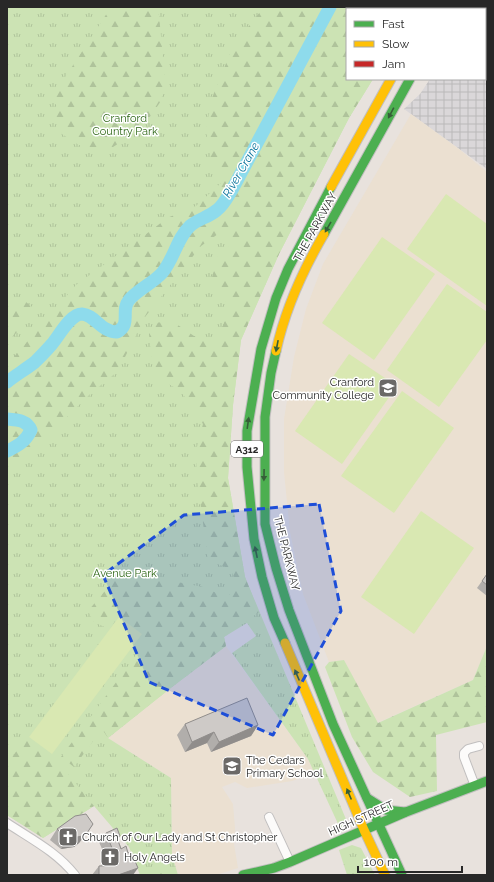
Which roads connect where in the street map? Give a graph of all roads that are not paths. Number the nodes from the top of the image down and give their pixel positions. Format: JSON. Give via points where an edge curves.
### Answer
{"nodes":[{"id":1,"x":390,"y":80,"type":"edge"},
{"id":2,"x":409,"y":80,"type":"edge"},
{"id":3,"x":479,"y":746,"type":"dead end"},
{"id":4,"x":487,"y":781,"type":"edge"},
{"id":5,"x":474,"y":786,"type":"junction"},
{"id":6,"x":367,"y":798,"type":"junction"},
{"id":7,"x":406,"y":812,"type":"junction"},
{"id":8,"x":270,"y":817,"type":"dead end"},
{"id":9,"x":379,"y":823,"type":"junction"},
{"id":10,"x":7,"y":824,"type":"edge"},
{"id":11,"x":367,"y":829,"type":"junction"},
{"id":12,"x":290,"y":862,"type":"junction"},
{"id":13,"x":75,"y":875,"type":"edge"},
{"id":14,"x":243,"y":875,"type":"edge"},
{"id":15,"x":385,"y":875,"type":"edge"},
{"id":16,"x":388,"y":875,"type":"edge"},
{"id":17,"x":402,"y":875,"type":"edge"}],
"edges":[{"from":11,"to":1,"type":"main road","name":"THE PARKWAY","number":"A312","one_way":true,"via":[[274,618],[254,539],[247,467],[247,431],[261,349],[276,298],[305,235]]},
{"from":2,"to":6,"type":"main road","name":"THE PARKWAY","number":"A312","one_way":true,"via":[[319,242],[289,305],[271,372],[266,417],[265,524],[276,568],[289,610],[330,717]]},
{"from":3,"to":5,"type":"street","via":[[464,752]]},
{"from":4,"to":5,"type":"main road","name":"HIGH STREET"},
{"from":5,"to":7,"type":"main road","name":"HIGH STREET"},
{"from":6,"to":7,"type":"main road","via":[[386,810]]},
{"from":6,"to":9,"type":"main road","name":"THE PARKWAY","number":"A312"},
{"from":7,"to":9,"type":"main road","name":"HIGH STREET"},
{"from":8,"to":12,"type":"street"},
{"from":9,"to":11,"type":"main road","name":"HIGH STREET"},
{"from":9,"to":17,"type":"main road","name":"THE PARKWAY","number":"A312"},
{"from":10,"to":13,"type":"street","via":[[46,848]]},
{"from":11,"to":12,"type":"main road","name":"HIGH STREET"},
{"from":11,"to":15,"type":"main road","name":"THE PARKWAY","number":"A312"},
{"from":11,"to":16,"type":"main road","via":[[387,867]]},
{"from":12,"to":14,"type":"main road","name":"HIGH STREET"}]}
